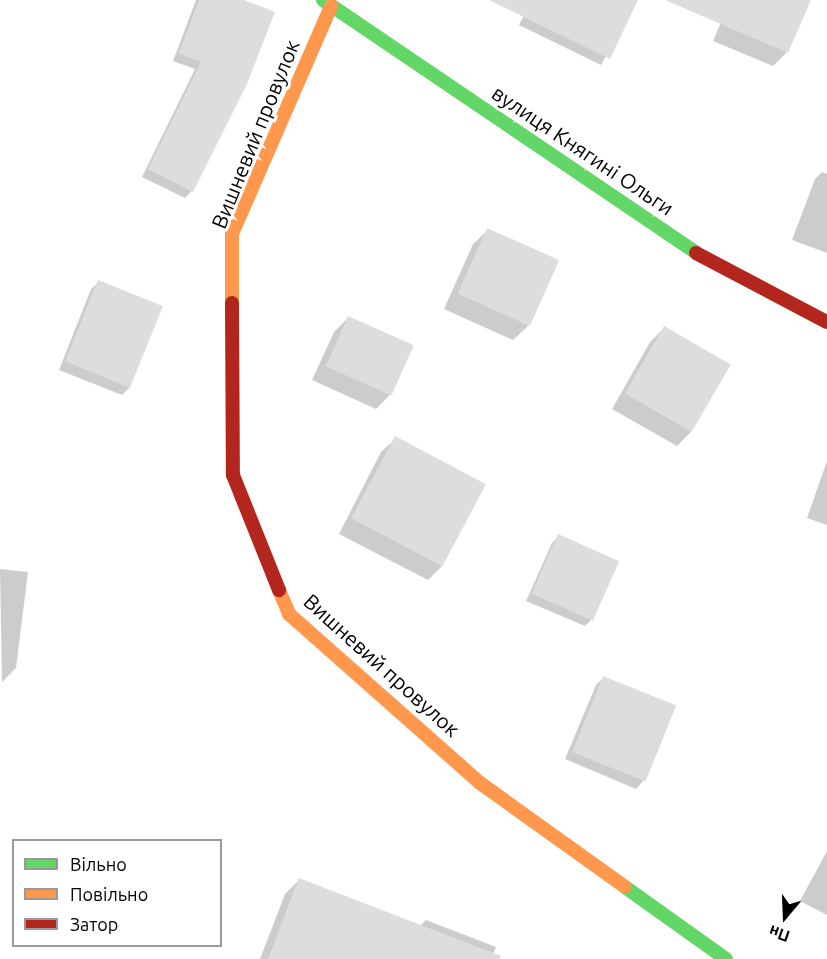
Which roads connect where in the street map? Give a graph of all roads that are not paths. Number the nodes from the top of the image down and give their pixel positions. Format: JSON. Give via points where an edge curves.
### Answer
{"nodes":[{"id":1,"x":327,"y":3,"type":"edge"},
{"id":2,"x":827,"y":322,"type":"edge"},
{"id":3,"x":726,"y":959,"type":"edge"}],
"edges":[{"from":1,"to":2,"type":"street","name":"вулиця Княгині Ольги","via":[[719,268]]},
{"from":1,"to":3,"type":"street","name":"Вишневий провулок","via":[[232,234],[233,475],[289,614],[480,783]]}]}
